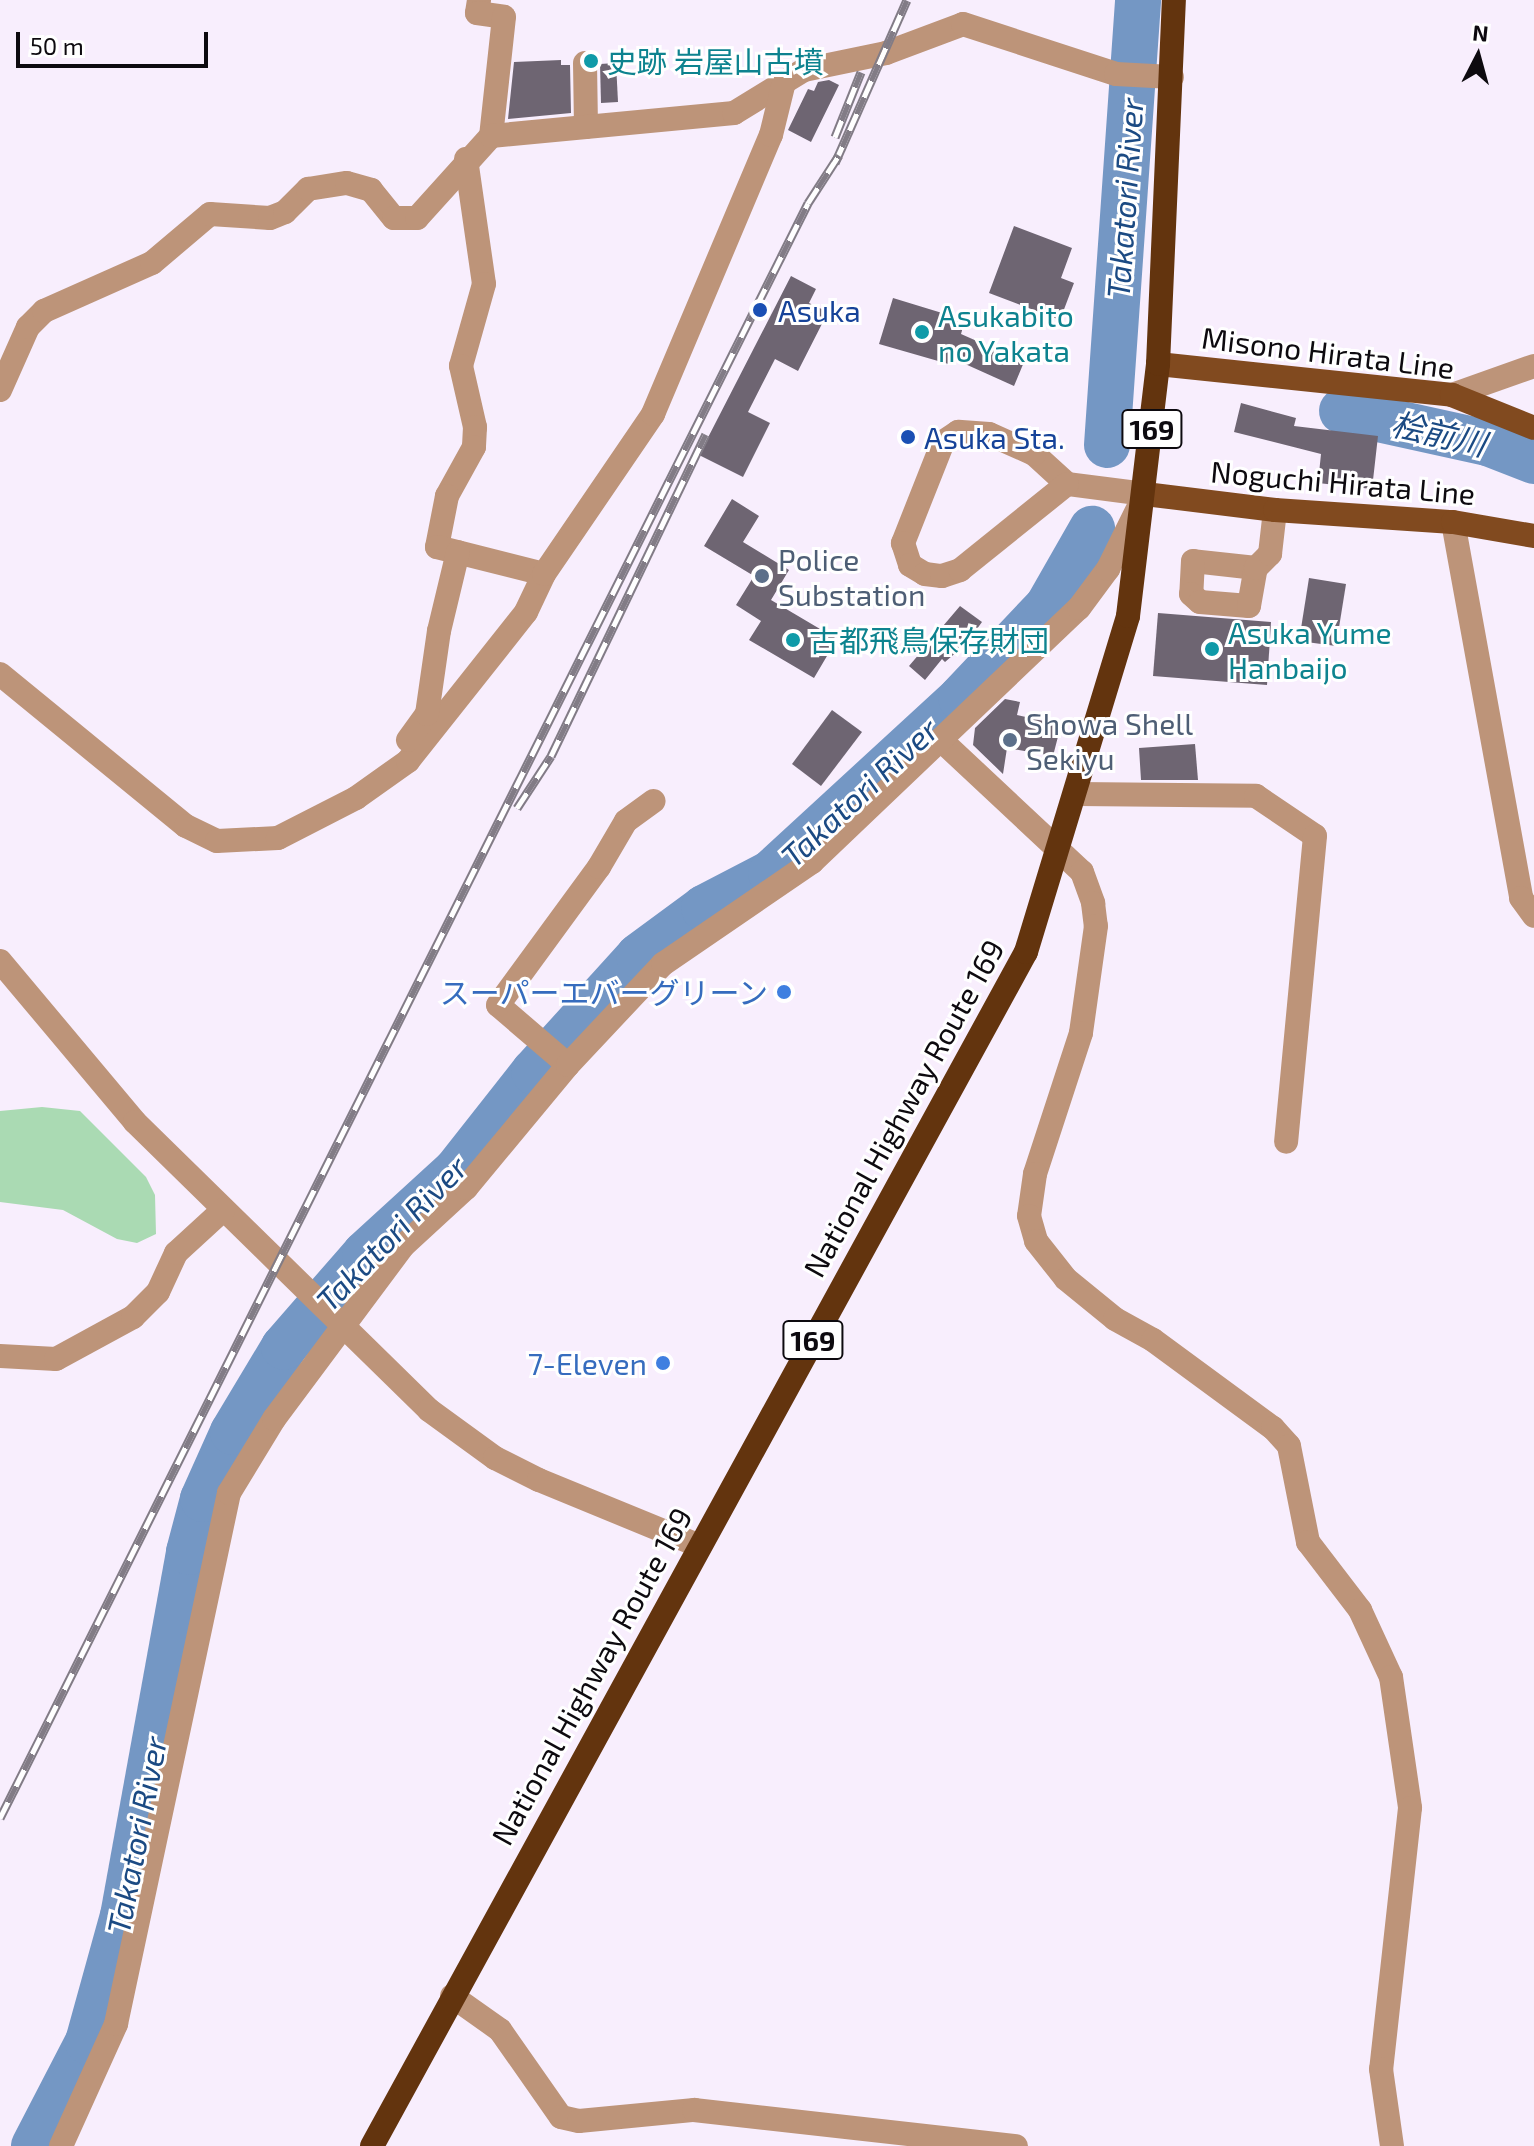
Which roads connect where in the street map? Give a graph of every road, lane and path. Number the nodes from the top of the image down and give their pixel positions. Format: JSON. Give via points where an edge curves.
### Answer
{"nodes":[{"id":1,"x":479,"y":0,"type":"edge"},
{"id":2,"x":1174,"y":0,"type":"edge"},
{"id":3,"x":585,"y":63,"type":"dead end"},
{"id":4,"x":1172,"y":77,"type":"junction"},
{"id":5,"x":783,"y":86,"type":"junction"},
{"id":6,"x":586,"y":127,"type":"junction"},
{"id":7,"x":491,"y":136,"type":"junction"},
{"id":8,"x":466,"y":159,"type":"junction"},
{"id":9,"x":1158,"y":364,"type":"junction"},
{"id":10,"x":1534,"y":366,"type":"edge"},
{"id":11,"x":0,"y":390,"type":"edge"},
{"id":12,"x":1452,"y":395,"type":"junction"},
{"id":13,"x":1534,"y":428,"type":"edge"},
{"id":14,"x":1067,"y":484,"type":"junction"},
{"id":15,"x":1145,"y":494,"type":"junction"},
{"id":16,"x":1275,"y":510,"type":"junction"},
{"id":17,"x":1453,"y":522,"type":"junction"},
{"id":18,"x":1534,"y":536,"type":"edge"},
{"id":19,"x":458,"y":552,"type":"junction"},
{"id":20,"x":1256,"y":568,"type":"dead end"},
{"id":21,"x":544,"y":574,"type":"junction"},
{"id":22,"x":0,"y":674,"type":"edge"},
{"id":23,"x":943,"y":742,"type":"junction"},
{"id":24,"x":408,"y":761,"type":"junction"},
{"id":25,"x":1078,"y":794,"type":"junction"},
{"id":26,"x":654,"y":801,"type":"dead end"},
{"id":27,"x":1059,"y":850,"type":"junction"},
{"id":28,"x":1534,"y":916,"type":"edge"},
{"id":29,"x":0,"y":961,"type":"edge"},
{"id":30,"x":557,"y":1056,"type":"junction"},
{"id":31,"x":1286,"y":1142,"type":"dead end"},
{"id":32,"x":223,"y":1210,"type":"junction"},
{"id":33,"x":339,"y":1321,"type":"junction"},
{"id":34,"x":0,"y":1356,"type":"edge"},
{"id":35,"x":700,"y":1546,"type":"junction"},
{"id":36,"x":452,"y":1996,"type":"junction"},
{"id":37,"x":61,"y":2146,"type":"edge"},
{"id":38,"x":372,"y":2146,"type":"edge"},
{"id":39,"x":1016,"y":2146,"type":"edge"},
{"id":40,"x":1392,"y":2146,"type":"edge"}],
"edges":[{"from":1,"to":7,"type":"street","via":[[477,13],[504,17]]},
{"from":2,"to":4,"type":"highway","name":"National Highway Route 169","number":"169"},
{"from":3,"to":6,"type":"street"},
{"from":4,"to":5,"type":"street","via":[[1116,74],[963,24],[886,53],[804,70]]},
{"from":4,"to":9,"type":"highway","name":"National Highway Route 169","number":"169"},
{"from":5,"to":6,"type":"street","via":[[720,116]]},
{"from":5,"to":21,"type":"street","via":[[771,135],[653,414]]},
{"from":6,"to":7,"type":"street"},
{"from":7,"to":8,"type":"street"},
{"from":8,"to":11,"type":"street","via":[[417,218],[404,222],[394,218],[371,190],[347,183],[308,189],[285,212],[270,218],[210,214],[152,263],[44,311],[28,327]]},
{"from":8,"to":19,"type":"street","via":[[484,284],[461,366],[475,427],[474,447],[447,496],[437,547]]},
{"from":9,"to":12,"type":"main road","name":"Misono Hirata Line"},
{"from":9,"to":15,"type":"highway","name":"National Highway Route 169","number":"169"},
{"from":10,"to":12,"type":"street"},
{"from":12,"to":13,"type":"main road","name":"Misono Hirata Line"},
{"from":14,"to":14,"type":"street","via":[[960,570],[925,574],[903,555],[905,528],[943,442],[958,432],[989,434],[1034,454]]},
{"from":14,"to":15,"type":"street"},
{"from":15,"to":16,"type":"main road","name":"Noguchi Hirata Line"},
{"from":15,"to":23,"type":"street","via":[[1124,544],[1087,598]]},
{"from":15,"to":25,"type":"highway","name":"National Highway Route 169","number":"169","via":[[1123,642]]},
{"from":16,"to":17,"type":"main road","name":"Noguchi Hirata Line"},
{"from":16,"to":20,"type":"street","via":[[1270,554]]},
{"from":17,"to":18,"type":"main road","name":"Noguchi Hirata Line"},
{"from":17,"to":28,"type":"street","via":[[1521,898]]},
{"from":19,"to":21,"type":"street"},
{"from":19,"to":24,"type":"street","via":[[427,714],[403,747]]},
{"from":21,"to":24,"type":"street","via":[[526,612]]},
{"from":22,"to":24,"type":"street","via":[[186,826],[217,841],[278,838],[356,798]]},
{"from":23,"to":27,"type":"street"},
{"from":23,"to":30,"type":"street","via":[[812,862],[663,964]]},
{"from":25,"to":27,"type":"highway","name":"National Highway Route 169","number":"169"},
{"from":25,"to":31,"type":"street","via":[[1256,796],[1315,836]]},
{"from":26,"to":30,"type":"street","via":[[626,821],[599,867],[498,1005]]},
{"from":27,"to":35,"type":"highway","name":"National Highway Route 169","number":"169","via":[[1026,952]]},
{"from":27,"to":40,"type":"street","via":[[1089,886],[1096,926],[1081,1033],[1035,1174],[1029,1216],[1036,1241],[1066,1279],[1273,1428],[1289,1446],[1308,1542],[1360,1610],[1391,1677],[1410,1808],[1381,2069]]},
{"from":29,"to":32,"type":"street","via":[[135,1122]]},
{"from":30,"to":33,"type":"street","via":[[466,1188],[403,1246]]},
{"from":32,"to":33,"type":"street"},
{"from":32,"to":34,"type":"street","via":[[176,1253],[158,1292],[133,1317],[56,1359]]},
{"from":33,"to":35,"type":"street","via":[[429,1410],[495,1458]]},
{"from":33,"to":37,"type":"street","via":[[229,1493],[116,2024]]},
{"from":35,"to":36,"type":"highway","name":"National Highway Route 169","number":"169"},
{"from":36,"to":38,"type":"highway","name":"National Highway Route 169","number":"169"},
{"from":36,"to":39,"type":"street","via":[[500,2030],[561,2117],[579,2121],[694,2110]]}]}
